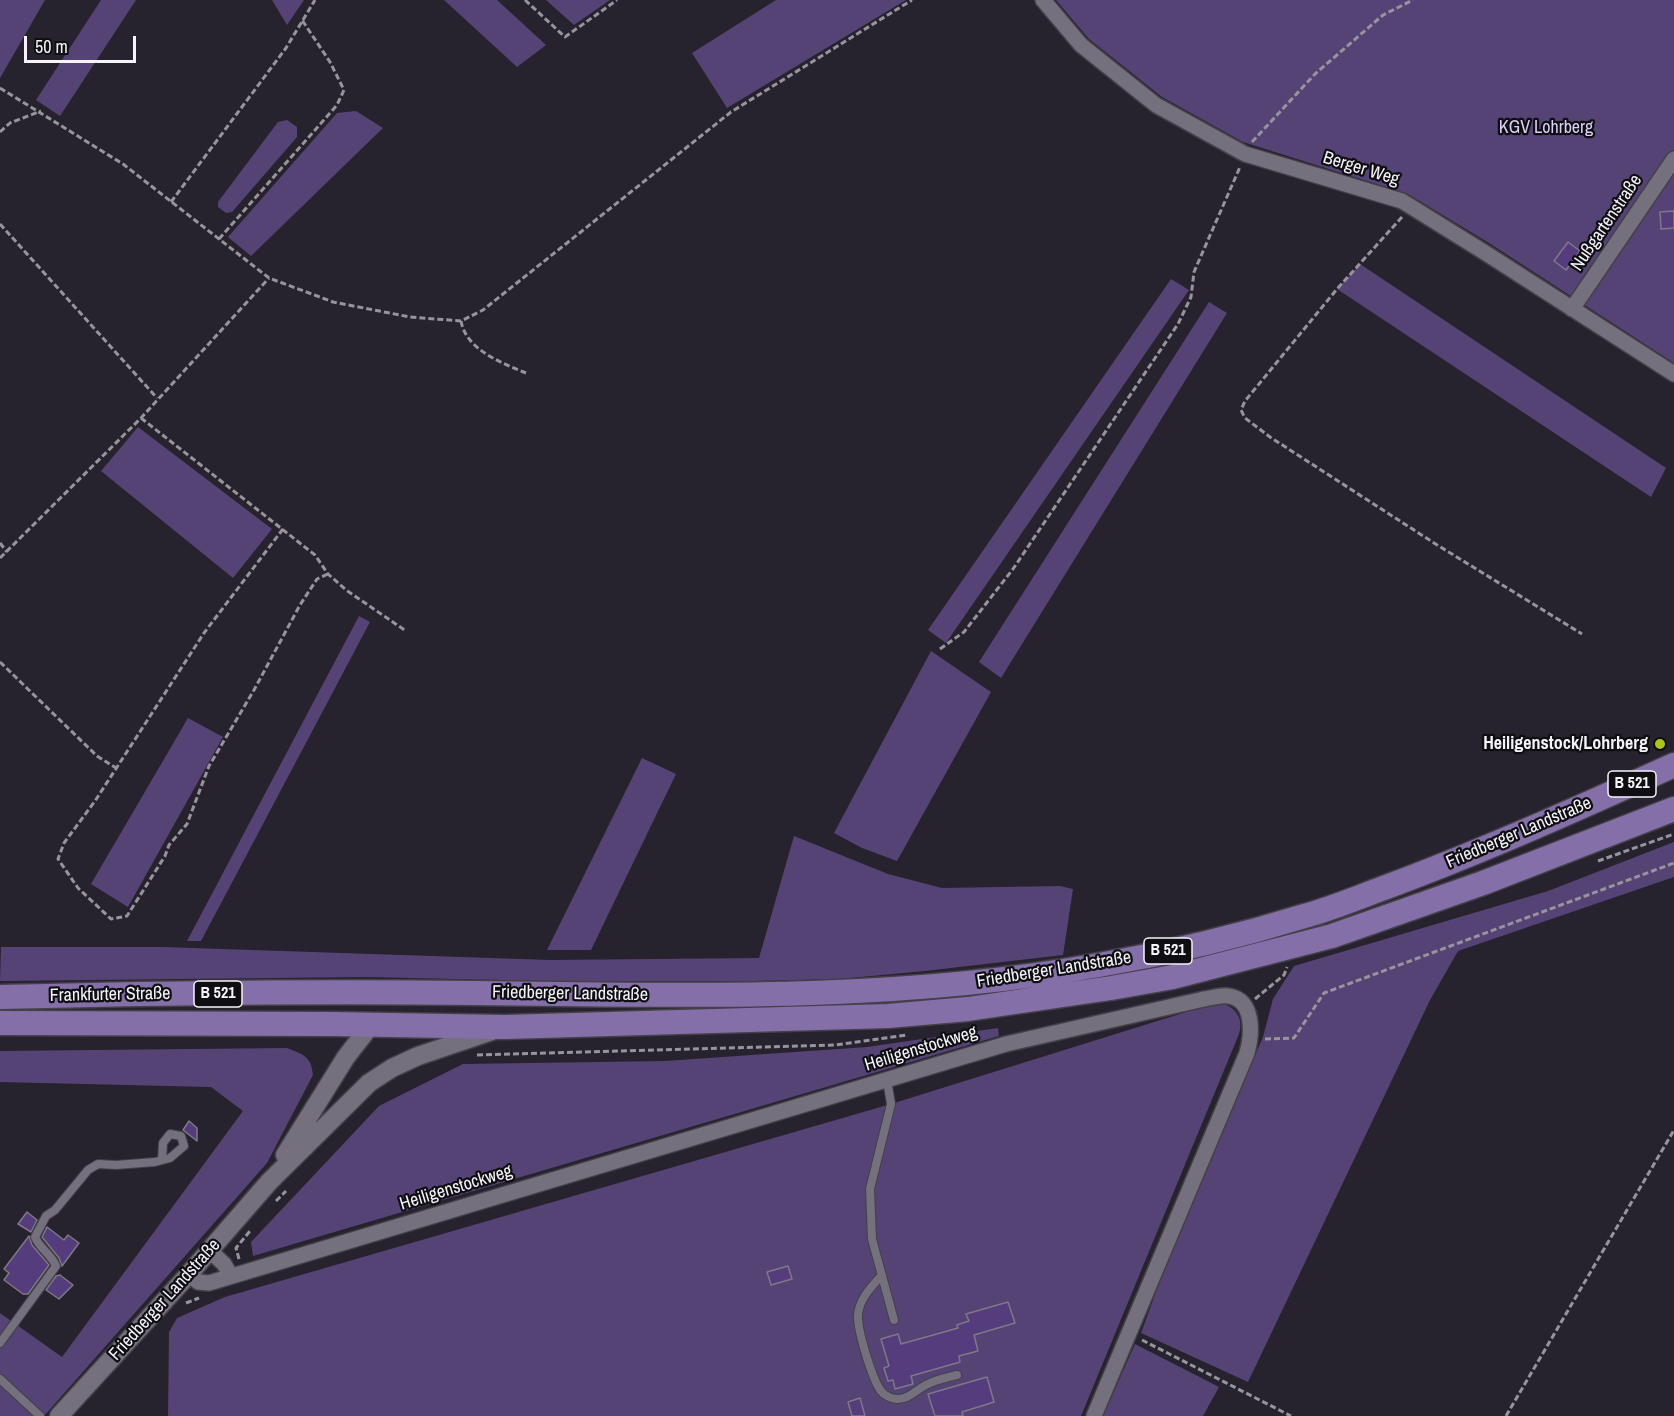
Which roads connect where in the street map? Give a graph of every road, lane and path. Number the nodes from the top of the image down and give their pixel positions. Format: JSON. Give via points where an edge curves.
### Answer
{"nodes":[{"id":1,"x":315,"y":0,"type":"edge"},
{"id":2,"x":525,"y":0,"type":"edge"},
{"id":3,"x":617,"y":0,"type":"edge"},
{"id":4,"x":912,"y":0,"type":"edge"},
{"id":5,"x":1043,"y":0,"type":"edge"},
{"id":6,"x":1413,"y":0,"type":"edge"},
{"id":7,"x":302,"y":20,"type":"junction"},
{"id":8,"x":0,"y":88,"type":"edge"},
{"id":9,"x":41,"y":111,"type":"junction"},
{"id":10,"x":0,"y":132,"type":"edge"},
{"id":11,"x":1247,"y":155,"type":"junction"},
{"id":12,"x":1674,"y":159,"type":"edge"},
{"id":13,"x":171,"y":202,"type":"junction"},
{"id":14,"x":1412,"y":207,"type":"junction"},
{"id":15,"x":0,"y":224,"type":"edge"},
{"id":16,"x":219,"y":238,"type":"junction"},
{"id":17,"x":269,"y":278,"type":"junction"},
{"id":18,"x":1572,"y":309,"type":"junction"},
{"id":19,"x":461,"y":321,"type":"junction"},
{"id":20,"x":526,"y":373,"type":"dead end"},
{"id":21,"x":1674,"y":375,"type":"edge"},
{"id":22,"x":157,"y":399,"type":"junction"},
{"id":23,"x":141,"y":418,"type":"junction"},
{"id":24,"x":283,"y":528,"type":"junction"},
{"id":25,"x":0,"y":543,"type":"edge"},
{"id":26,"x":6,"y":552,"type":"junction"},
{"id":27,"x":0,"y":558,"type":"edge"},
{"id":28,"x":328,"y":574,"type":"junction"},
{"id":29,"x":406,"y":631,"type":"dead end"},
{"id":30,"x":1582,"y":634,"type":"dead end"},
{"id":31,"x":940,"y":649,"type":"dead end"},
{"id":32,"x":0,"y":662,"type":"edge"},
{"id":33,"x":1674,"y":765,"type":"edge"},
{"id":34,"x":116,"y":768,"type":"junction"},
{"id":35,"x":1674,"y":809,"type":"edge"},
{"id":36,"x":1674,"y":863,"type":"edge"},
{"id":37,"x":1287,"y":967,"type":"dead end"},
{"id":38,"x":436,"y":992,"type":"junction"},
{"id":39,"x":0,"y":997,"type":"edge"},
{"id":40,"x":1245,"y":1007,"type":"junction"},
{"id":41,"x":0,"y":1023,"type":"edge"},
{"id":42,"x":371,"y":1024,"type":"junction"},
{"id":43,"x":505,"y":1027,"type":"junction"},
{"id":44,"x":916,"y":1034,"type":"dead end"},
{"id":45,"x":1251,"y":1039,"type":"junction"},
{"id":46,"x":475,"y":1055,"type":"dead end"},
{"id":47,"x":887,"y":1080,"type":"junction"},
{"id":48,"x":1674,"y":1130,"type":"edge"},
{"id":49,"x":162,"y":1160,"type":"dead end"},
{"id":50,"x":269,"y":1182,"type":"junction"},
{"id":51,"x":288,"y":1187,"type":"dead end"},
{"id":52,"x":273,"y":1204,"type":"dead end"},
{"id":53,"x":250,"y":1230,"type":"dead end"},
{"id":54,"x":210,"y":1251,"type":"junction"},
{"id":55,"x":189,"y":1274,"type":"junction"},
{"id":56,"x":882,"y":1275,"type":"junction"},
{"id":57,"x":231,"y":1276,"type":"junction"},
{"id":58,"x":894,"y":1320,"type":"dead end"},
{"id":59,"x":1130,"y":1334,"type":"junction"},
{"id":60,"x":0,"y":1343,"type":"edge"},
{"id":61,"x":957,"y":1375,"type":"dead end"},
{"id":62,"x":0,"y":1379,"type":"edge"},
{"id":63,"x":40,"y":1416,"type":"edge"},
{"id":64,"x":59,"y":1416,"type":"edge"},
{"id":65,"x":1094,"y":1416,"type":"edge"},
{"id":66,"x":1291,"y":1416,"type":"edge"},
{"id":67,"x":1506,"y":1416,"type":"edge"}],
"edges":[{"from":1,"to":7,"type":"path"},
{"from":2,"to":3,"type":"path","via":[[566,37]]},
{"from":4,"to":19,"type":"path","via":[[731,112],[483,310]]},
{"from":5,"to":11,"type":"street","name":"Berger Weg","via":[[1081,45],[1156,105]]},
{"from":6,"to":11,"type":"path","via":[[1383,15],[1315,74],[1253,140]]},
{"from":7,"to":13,"type":"path","via":[[286,48]]},
{"from":7,"to":16,"type":"path","via":[[344,90],[337,105]]},
{"from":8,"to":9,"type":"path"},
{"from":9,"to":10,"type":"path","via":[[10,123]]},
{"from":9,"to":13,"type":"path","via":[[123,164]]},
{"from":11,"to":14,"type":"street","name":"Berger Weg"},
{"from":11,"to":31,"type":"path","via":[[1194,272],[1191,297],[1178,324],[1013,569],[964,632]]},
{"from":12,"to":18,"type":"street","name":"Nußgartenstraße"},
{"from":13,"to":16,"type":"path"},
{"from":14,"to":18,"type":"street","name":"Berger Weg"},
{"from":14,"to":30,"type":"path","via":[[1289,346],[1241,410],[1269,437]]},
{"from":15,"to":22,"type":"path"},
{"from":16,"to":17,"type":"path"},
{"from":17,"to":19,"type":"path","via":[[333,302],[410,317]]},
{"from":17,"to":22,"type":"path"},
{"from":18,"to":21,"type":"street","name":"Berger Weg"},
{"from":19,"to":20,"type":"path","via":[[463,332],[473,343],[498,361]]},
{"from":22,"to":23,"type":"path"},
{"from":23,"to":24,"type":"path"},
{"from":23,"to":26,"type":"path"},
{"from":24,"to":28,"type":"path","via":[[315,555]]},
{"from":24,"to":34,"type":"path","via":[[204,633]]},
{"from":25,"to":26,"type":"path"},
{"from":26,"to":27,"type":"path"},
{"from":28,"to":29,"type":"path"},
{"from":28,"to":34,"type":"path","via":[[317,579],[300,605],[233,722],[209,766],[187,824],[169,845],[127,915],[111,919],[78,888],[58,859],[64,843]]},
{"from":32,"to":34,"type":"path","via":[[97,756]]},
{"from":33,"to":38,"type":"main road","name":"Friedberger Landstraße","number":"B 521","via":[[1531,830],[1312,914],[1231,937],[1099,965],[956,985],[882,990],[711,995]]},
{"from":35,"to":43,"type":"main road","name":"Friedberger Landstraße","number":"B 521","via":[[1484,883],[1332,936],[1163,979],[968,1009],[888,1016]]},
{"from":36,"to":45,"type":"path","via":[[1324,993],[1294,1038]]},
{"from":37,"to":40,"type":"path","via":[[1284,975]]},
{"from":38,"to":39,"type":"main road","name":"Frankfurter Straße","number":"B 521"},
{"from":38,"to":42,"type":"main road","via":[[395,1008]]},
{"from":40,"to":45,"type":"street","via":[[1251,1022]]},
{"from":40,"to":47,"type":"street","name":"Heiligenstockweg","via":[[1228,996],[1204,999],[1016,1041]]},
{"from":41,"to":42,"type":"main road","name":"Frankfurter Straße","number":"B 521"},
{"from":42,"to":43,"type":"main road","name":"Friedberger Landstraße","number":"B 521"},
{"from":42,"to":50,"type":"street","name":"Friedberger Landstraße","via":[[346,1057]]},
{"from":43,"to":50,"type":"street","name":"Friedberger Landstraße","via":[[447,1045],[392,1068],[369,1083]]},
{"from":44,"to":46,"type":"path","via":[[835,1045]]},
{"from":45,"to":59,"type":"street"},
{"from":47,"to":56,"type":"lane","via":[[891,1104],[870,1189],[872,1239]]},
{"from":47,"to":57,"type":"street","name":"Heiligenstockweg"},
{"from":48,"to":67,"type":"path"},
{"from":49,"to":60,"type":"lane","via":[[98,1164],[46,1216],[34,1237],[56,1266]]},
{"from":50,"to":54,"type":"street","name":"Friedberger Landstraße"},
{"from":51,"to":52,"type":"path"},
{"from":53,"to":57,"type":"path","via":[[236,1248],[239,1260]]},
{"from":54,"to":55,"type":"street","name":"Friedberger Landstraße"},
{"from":54,"to":57,"type":"street","via":[[225,1264]]},
{"from":55,"to":57,"type":"street","name":"Heiligenstockweg","via":[[198,1282]]},
{"from":55,"to":64,"type":"street","name":"Friedberger Landstraße"},
{"from":56,"to":58,"type":"lane"},
{"from":56,"to":61,"type":"lane","via":[[864,1297],[858,1314],[875,1382],[882,1392],[897,1400],[927,1383]]},
{"from":59,"to":65,"type":"street"},
{"from":59,"to":66,"type":"path"},
{"from":62,"to":63,"type":"lane"}]}
